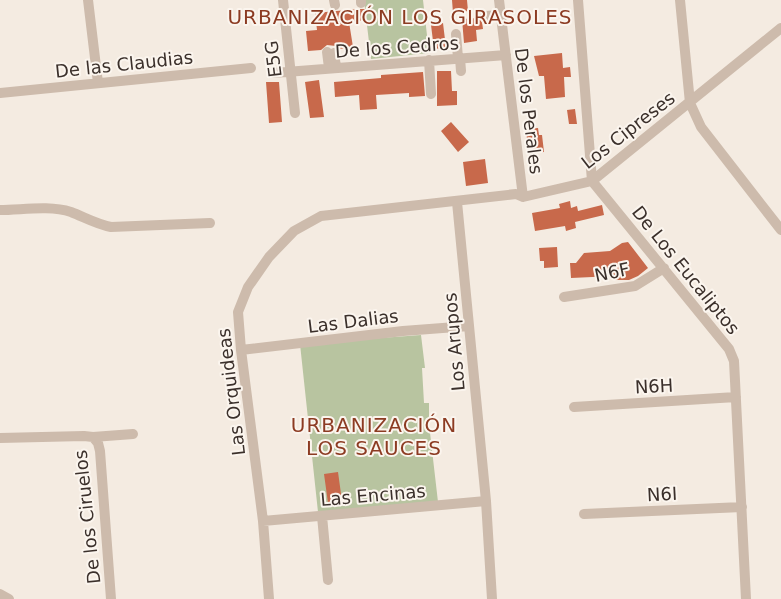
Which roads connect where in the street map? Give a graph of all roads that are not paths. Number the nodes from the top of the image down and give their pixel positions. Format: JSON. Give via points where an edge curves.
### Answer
{"nodes":[{"id":1,"x":88,"y":0,"type":"edge"},
{"id":2,"x":283,"y":0,"type":"edge"},
{"id":3,"x":500,"y":0,"type":"edge"},
{"id":4,"x":578,"y":0,"type":"edge"},
{"id":5,"x":680,"y":0,"type":"edge"},
{"id":6,"x":501,"y":15,"type":"junction"},
{"id":7,"x":485,"y":16,"type":"dead end"},
{"id":8,"x":781,"y":28,"type":"edge"},
{"id":9,"x":456,"y":34,"type":"dead end"},
{"id":10,"x":331,"y":52,"type":"dead end"},
{"id":11,"x":506,"y":55,"type":"junction"},
{"id":12,"x":459,"y":58,"type":"junction"},
{"id":13,"x":429,"y":60,"type":"junction"},
{"id":14,"x":251,"y":68,"type":"dead end"},
{"id":15,"x":332,"y":68,"type":"junction"},
{"id":16,"x":291,"y":71,"type":"junction"},
{"id":17,"x":461,"y":71,"type":"dead end"},
{"id":18,"x":273,"y":73,"type":"dead end"},
{"id":19,"x":98,"y":83,"type":"junction"},
{"id":20,"x":0,"y":93,"type":"edge"},
{"id":21,"x":431,"y":94,"type":"dead end"},
{"id":22,"x":690,"y":103,"type":"junction"},
{"id":23,"x":295,"y":113,"type":"dead end"},
{"id":24,"x":592,"y":181,"type":"junction"},
{"id":25,"x":523,"y":197,"type":"junction"},
{"id":26,"x":457,"y":202,"type":"junction"},
{"id":27,"x":0,"y":210,"type":"edge"},
{"id":28,"x":321,"y":216,"type":"joint"},
{"id":29,"x":210,"y":223,"type":"dead end"},
{"id":30,"x":781,"y":230,"type":"edge"},
{"id":31,"x":664,"y":268,"type":"junction"},
{"id":32,"x":564,"y":297,"type":"dead end"},
{"id":33,"x":468,"y":326,"type":"junction"},
{"id":34,"x":241,"y":350,"type":"junction"},
{"id":35,"x":736,"y":397,"type":"junction"},
{"id":36,"x":574,"y":407,"type":"dead end"},
{"id":37,"x":133,"y":434,"type":"dead end"},
{"id":38,"x":94,"y":437,"type":"junction"},
{"id":39,"x":0,"y":438,"type":"edge"},
{"id":40,"x":486,"y":501,"type":"junction"},
{"id":41,"x":742,"y":506,"type":"junction"},
{"id":42,"x":584,"y":514,"type":"dead end"},
{"id":43,"x":322,"y":516,"type":"junction"},
{"id":44,"x":262,"y":521,"type":"junction"},
{"id":45,"x":328,"y":580,"type":"dead end"},
{"id":46,"x":0,"y":594,"type":"edge"},
{"id":47,"x":9,"y":599,"type":"edge"},
{"id":48,"x":111,"y":599,"type":"edge"},
{"id":49,"x":270,"y":599,"type":"edge"},
{"id":50,"x":492,"y":599,"type":"edge"},
{"id":51,"x":746,"y":599,"type":"edge"}],
"edges":[{"from":1,"to":19,"type":"street"},
{"from":2,"to":16,"type":"street","name":"E5G"},
{"from":3,"to":6,"type":"street","name":"De los Perales"},
{"from":4,"to":24,"type":"street"},
{"from":5,"to":22,"type":"street"},
{"from":6,"to":7,"type":"street"},
{"from":6,"to":11,"type":"street","name":"De los Perales"},
{"from":8,"to":22,"type":"street","name":"Los Cipreses"},
{"from":9,"to":12,"type":"street"},
{"from":10,"to":15,"type":"street"},
{"from":11,"to":12,"type":"street","name":"De los Cedros"},
{"from":11,"to":25,"type":"street","name":"De los Perales"},
{"from":12,"to":13,"type":"street","name":"De los Cedros"},
{"from":12,"to":17,"type":"street"},
{"from":13,"to":15,"type":"street","name":"De los Cedros"},
{"from":13,"to":21,"type":"street"},
{"from":14,"to":19,"type":"street","name":"De las Claudias"},
{"from":15,"to":16,"type":"street","name":"De los Cedros"},
{"from":16,"to":18,"type":"street","name":"De los Cedros"},
{"from":16,"to":23,"type":"street","name":"E5G"},
{"from":19,"to":20,"type":"street","name":"De las Claudias"},
{"from":22,"to":24,"type":"street","name":"Los Cipreses"},
{"from":22,"to":30,"type":"street","via":[[701,126]]},
{"from":24,"to":25,"type":"street","name":"Los Cipreses"},
{"from":24,"to":31,"type":"street","name":"De Los Eucaliptos"},
{"from":25,"to":26,"type":"street","name":"Los Cipreses","via":[[516,194]]},
{"from":26,"to":28,"type":"street","name":"Los Cipreses"},
{"from":26,"to":33,"type":"street","name":"Los Arupos"},
{"from":27,"to":29,"type":"street","via":[[69,212],[111,227]]},
{"from":28,"to":34,"type":"street","name":"Las Orquideas","via":[[294,230],[268,257],[248,287],[238,312]]},
{"from":31,"to":32,"type":"street","name":"N6F","via":[[635,286]]},
{"from":31,"to":35,"type":"street","name":"De Los Eucaliptos","via":[[732,355]]},
{"from":33,"to":34,"type":"street","name":"Las Dalias"},
{"from":33,"to":40,"type":"street","name":"Los Arupos"},
{"from":34,"to":44,"type":"street","name":"Las Orquideas"},
{"from":35,"to":36,"type":"street","name":"N6H"},
{"from":35,"to":41,"type":"street","name":"De Los Eucaliptos"},
{"from":37,"to":38,"type":"street"},
{"from":38,"to":39,"type":"street","name":"De los Ciruelos"},
{"from":38,"to":48,"type":"street","name":"De los Ciruelos","via":[[100,452]]},
{"from":40,"to":43,"type":"street","name":"Las Encinas"},
{"from":40,"to":50,"type":"street","name":"Los Arupos"},
{"from":41,"to":42,"type":"street","name":"N6I"},
{"from":41,"to":51,"type":"street","name":"De Los Eucaliptos"},
{"from":43,"to":44,"type":"street","name":"Las Encinas"},
{"from":43,"to":45,"type":"street"},
{"from":44,"to":49,"type":"street","name":"Las Orquideas"},
{"from":46,"to":47,"type":"street"}]}
